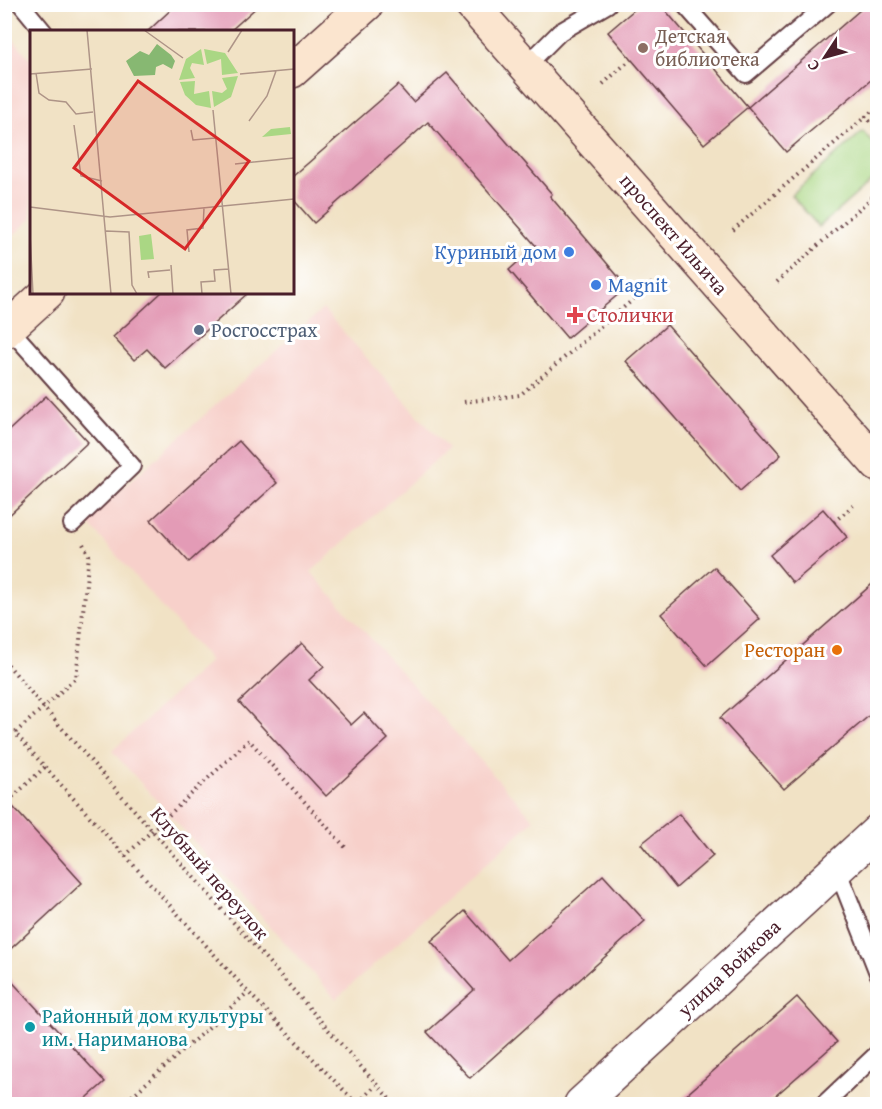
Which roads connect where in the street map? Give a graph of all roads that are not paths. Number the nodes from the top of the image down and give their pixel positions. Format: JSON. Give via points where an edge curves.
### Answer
{"nodes":[{"id":1,"x":21,"y":4,"type":"edge"},
{"id":2,"x":366,"y":4,"type":"edge"},
{"id":3,"x":471,"y":4,"type":"edge"},
{"id":4,"x":608,"y":4,"type":"edge"},
{"id":5,"x":684,"y":4,"type":"edge"},
{"id":6,"x":828,"y":4,"type":"edge"},
{"id":7,"x":43,"y":30,"type":"edge"},
{"id":8,"x":526,"y":66,"type":"junction"},
{"id":9,"x":294,"y":69,"type":"edge"},
{"id":10,"x":46,"y":294,"type":"edge"},
{"id":11,"x":7,"y":330,"type":"edge"},
{"id":12,"x":878,"y":465,"type":"edge"},
{"id":13,"x":72,"y":524,"type":"road end"},
{"id":14,"x":878,"y":831,"type":"edge"},
{"id":15,"x":837,"y":870,"type":"junction"},
{"id":16,"x":878,"y":973,"type":"edge"},
{"id":17,"x":878,"y":1053,"type":"edge"},
{"id":18,"x":581,"y":1104,"type":"edge"},
{"id":19,"x":824,"y":1104,"type":"edge"}],
"edges":[{"from":1,"to":7,"type":"lane"},
{"from":2,"to":9,"type":"street"},
{"from":3,"to":8,"type":"street","name":"проспект Ильича"},
{"from":4,"to":8,"type":"lane","via":[[560,32]]},
{"from":5,"to":6,"type":"lane","via":[[746,74]]},
{"from":8,"to":12,"type":"street","name":"проспект Ильича"},
{"from":10,"to":11,"type":"street"},
{"from":11,"to":13,"type":"lane","via":[[132,466]]},
{"from":14,"to":15,"type":"street","name":"улица Войкова"},
{"from":15,"to":16,"type":"lane"},
{"from":15,"to":18,"type":"street","name":"улица Войкова"},
{"from":17,"to":19,"type":"lane"}]}
